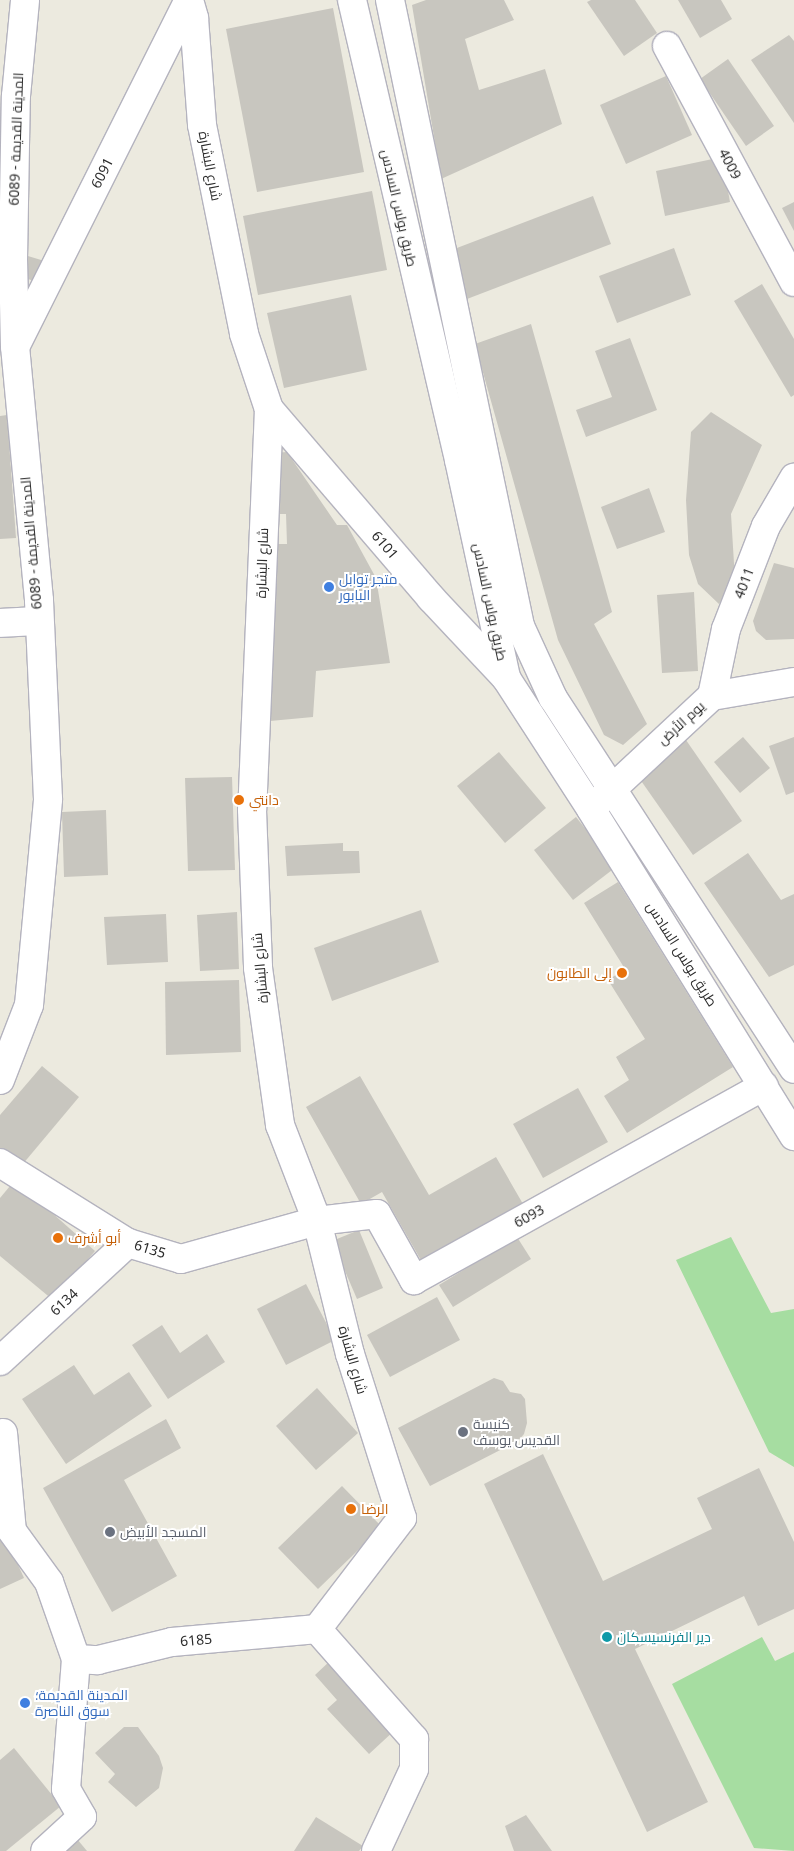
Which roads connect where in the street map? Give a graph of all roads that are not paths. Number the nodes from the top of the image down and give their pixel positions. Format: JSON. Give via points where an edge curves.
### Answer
{"nodes":[{"id":1,"x":24,"y":0,"type":"edge"},
{"id":2,"x":189,"y":0,"type":"edge"},
{"id":3,"x":352,"y":0,"type":"edge"},
{"id":4,"x":390,"y":0,"type":"edge"},
{"id":5,"x":667,"y":46,"type":"dead end"},
{"id":6,"x":794,"y":282,"type":"edge"},
{"id":7,"x":15,"y":347,"type":"junction"},
{"id":8,"x":269,"y":409,"type":"junction"},
{"id":9,"x":794,"y":478,"type":"edge"},
{"id":10,"x":38,"y":621,"type":"junction"},
{"id":11,"x":0,"y":623,"type":"edge"},
{"id":12,"x":506,"y":678,"type":"junction"},
{"id":13,"x":794,"y":682,"type":"edge"},
{"id":14,"x":712,"y":696,"type":"junction"},
{"id":15,"x":612,"y":786,"type":"junction"},
{"id":16,"x":591,"y":809,"type":"junction"},
{"id":17,"x":794,"y":1069,"type":"edge"},
{"id":18,"x":0,"y":1080,"type":"edge"},
{"id":19,"x":764,"y":1086,"type":"junction"},
{"id":20,"x":794,"y":1136,"type":"edge"},
{"id":21,"x":0,"y":1163,"type":"edge"},
{"id":22,"x":317,"y":1220,"type":"junction"},
{"id":23,"x":128,"y":1243,"type":"junction"},
{"id":24,"x":0,"y":1361,"type":"edge"},
{"id":25,"x":1,"y":1432,"type":"edge"},
{"id":26,"x":317,"y":1629,"type":"junction"},
{"id":27,"x":76,"y":1659,"type":"junction"},
{"id":28,"x":45,"y":1851,"type":"edge"},
{"id":29,"x":376,"y":1851,"type":"edge"}],
"edges":[{"from":1,"to":7,"type":"street","name":"المدينة القديمة - 6089","via":[[16,96]]},
{"from":2,"to":7,"type":"street","name":"6091"},
{"from":2,"to":8,"type":"street","name":"شارع البشارة","via":[[194,18],[202,125],[244,334]]},
{"from":3,"to":12,"type":"street","name":"طريق بولس السادس"},
{"from":4,"to":15,"type":"street","name":"طريق بولس السادس","via":[[520,626],[553,698]]},
{"from":5,"to":6,"type":"street","name":"4009"},
{"from":7,"to":10,"type":"street","name":"المدينة القديمة - 6089"},
{"from":8,"to":12,"type":"street","name":"6101","via":[[431,598]]},
{"from":8,"to":22,"type":"street","name":"شارع البشارة","via":[[252,810],[258,968],[280,1125]]},
{"from":9,"to":14,"type":"street","name":"4011","via":[[766,526],[729,620]]},
{"from":10,"to":11,"type":"street"},
{"from":10,"to":18,"type":"street","name":"المدينة القديمة - 6089","via":[[48,798],[46,835],[29,1005]]},
{"from":12,"to":16,"type":"street","name":"طريق بولس السادس"},
{"from":13,"to":14,"type":"street","name":"يوم الأرض"},
{"from":14,"to":15,"type":"street","name":"يوم الأرض"},
{"from":15,"to":16,"type":"street","name":"يوم الأرض"},
{"from":15,"to":17,"type":"street","name":"طريق بولس السادس"},
{"from":16,"to":19,"type":"street","name":"طريق بولس السادس"},
{"from":19,"to":20,"type":"street","name":"طريق بولس السادس"},
{"from":19,"to":22,"type":"street","name":"6093","via":[[414,1280],[377,1214]]},
{"from":21,"to":23,"type":"street","name":"6135"},
{"from":22,"to":23,"type":"street","name":"6135","via":[[181,1259]]},
{"from":22,"to":26,"type":"street","name":"شارع البشارة","via":[[350,1354],[402,1518]]},
{"from":23,"to":24,"type":"street","name":"6134"},
{"from":25,"to":27,"type":"street","via":[[12,1531],[49,1582]]},
{"from":26,"to":27,"type":"street","name":"6185","via":[[172,1642],[98,1660]]},
{"from":26,"to":29,"type":"street","via":[[414,1739],[414,1769]]},
{"from":27,"to":28,"type":"street","via":[[66,1789],[82,1817]]}]}
